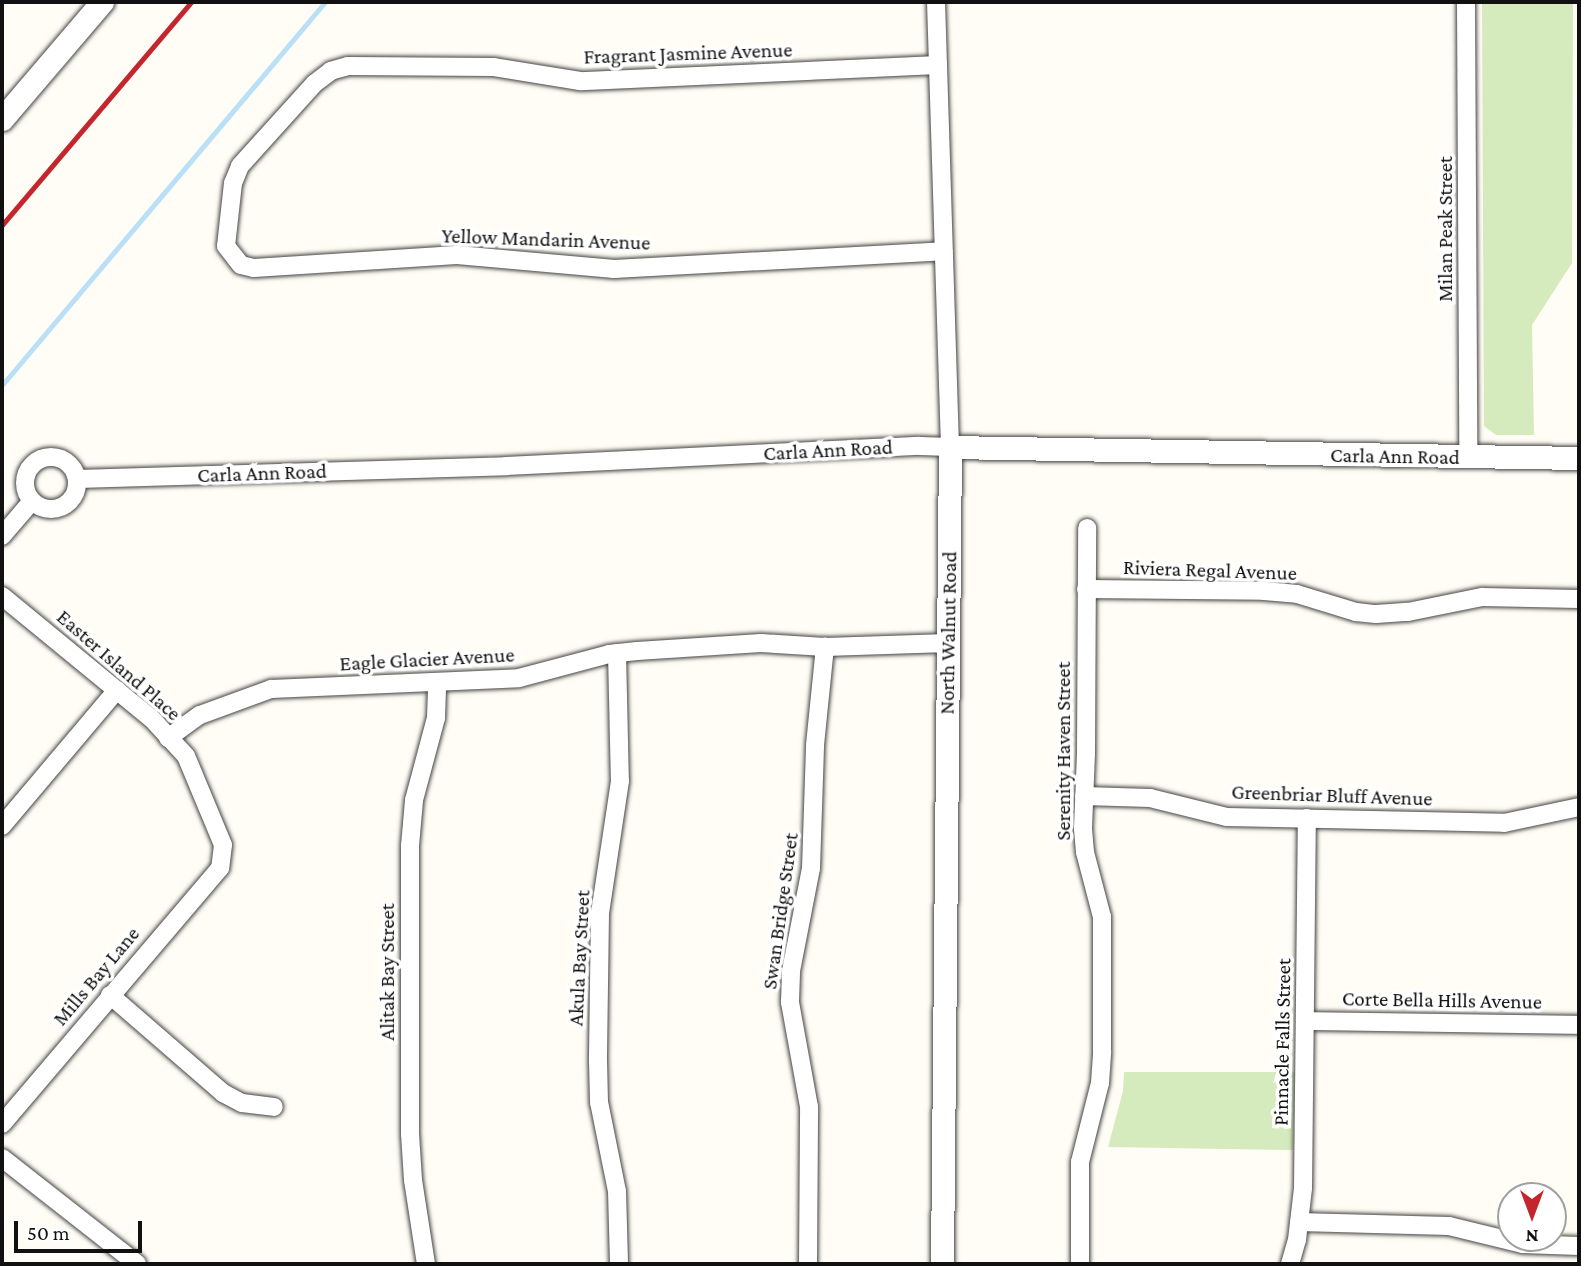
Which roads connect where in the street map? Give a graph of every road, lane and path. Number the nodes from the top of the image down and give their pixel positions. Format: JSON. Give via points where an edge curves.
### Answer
{"nodes":[{"id":1,"x":102,"y":2,"type":"edge"},
{"id":2,"x":936,"y":2,"type":"edge"},
{"id":3,"x":1466,"y":2,"type":"edge"},
{"id":4,"x":938,"y":65,"type":"junction"},
{"id":5,"x":2,"y":119,"type":"edge"},
{"id":6,"x":944,"y":251,"type":"junction"},
{"id":7,"x":233,"y":257,"type":"joint"},
{"id":8,"x":950,"y":447,"type":"junction"},
{"id":9,"x":1468,"y":457,"type":"junction"},
{"id":10,"x":1579,"y":458,"type":"edge"},
{"id":11,"x":78,"y":479,"type":"junction"},
{"id":12,"x":32,"y":501,"type":"junction"},
{"id":13,"x":1087,"y":528,"type":"dead end"},
{"id":14,"x":2,"y":536,"type":"edge"},
{"id":15,"x":1086,"y":589,"type":"junction"},
{"id":16,"x":2,"y":596,"type":"edge"},
{"id":17,"x":1579,"y":599,"type":"edge"},
{"id":18,"x":948,"y":643,"type":"junction"},
{"id":19,"x":825,"y":647,"type":"junction"},
{"id":20,"x":617,"y":653,"type":"junction"},
{"id":21,"x":437,"y":682,"type":"junction"},
{"id":22,"x":117,"y":690,"type":"junction"},
{"id":23,"x":168,"y":738,"type":"junction"},
{"id":24,"x":1084,"y":796,"type":"junction"},
{"id":25,"x":1579,"y":807,"type":"edge"},
{"id":26,"x":1307,"y":818,"type":"junction"},
{"id":27,"x":2,"y":826,"type":"edge"},
{"id":28,"x":223,"y":856,"type":"joint"},
{"id":29,"x":110,"y":995,"type":"junction"},
{"id":30,"x":1305,"y":1021,"type":"junction"},
{"id":31,"x":1579,"y":1025,"type":"edge"},
{"id":32,"x":274,"y":1107,"type":"dead end"},
{"id":33,"x":2,"y":1124,"type":"edge"},
{"id":34,"x":2,"y":1158,"type":"edge"},
{"id":35,"x":1299,"y":1222,"type":"junction"},
{"id":36,"x":1579,"y":1246,"type":"edge"},
{"id":37,"x":137,"y":1264,"type":"edge"},
{"id":38,"x":426,"y":1264,"type":"edge"},
{"id":39,"x":619,"y":1264,"type":"edge"},
{"id":40,"x":808,"y":1264,"type":"edge"},
{"id":41,"x":942,"y":1264,"type":"edge"},
{"id":42,"x":1080,"y":1264,"type":"edge"},
{"id":43,"x":1290,"y":1264,"type":"edge"}],
"edges":[{"from":1,"to":5,"type":"street"},
{"from":2,"to":4,"type":"street","name":"North Walnut Road"},
{"from":3,"to":9,"type":"street","name":"Milan Peak Street"},
{"from":4,"to":6,"type":"street","name":"North Walnut Road"},
{"from":4,"to":7,"type":"street","name":"Fragrant Jasmine Avenue","via":[[580,81],[494,67],[348,66],[331,71],[314,85],[240,166],[233,183],[226,246]]},
{"from":6,"to":7,"type":"street","name":"Yellow Mandarin Avenue","via":[[614,269],[457,255],[254,268]]},
{"from":6,"to":8,"type":"street","name":"North Walnut Road"},
{"from":8,"to":9,"type":"street","name":"Carla Ann Road"},
{"from":8,"to":11,"type":"street","name":"Carla Ann Road"},
{"from":8,"to":18,"type":"street","name":"North Walnut Road"},
{"from":9,"to":10,"type":"street","name":"Carla Ann Road"},
{"from":11,"to":12,"type":"street","via":[[75,495],[63,507],[47,510]]},
{"from":11,"to":12,"type":"street","via":[[69,463],[44,458],[26,477]]},
{"from":12,"to":14,"type":"street"},
{"from":13,"to":15,"type":"street","name":"Serenity Haven Street"},
{"from":15,"to":17,"type":"street","name":"Riviera Regal Avenue","via":[[1264,591],[1297,594],[1376,614],[1482,597]]},
{"from":15,"to":24,"type":"street","name":"Serenity Haven Street"},
{"from":16,"to":22,"type":"street","name":"Easter Island Place"},
{"from":18,"to":19,"type":"street","name":"Eagle Glacier Avenue"},
{"from":18,"to":41,"type":"street","name":"North Walnut Road"},
{"from":19,"to":20,"type":"street","name":"Eagle Glacier Avenue","via":[[761,643]]},
{"from":19,"to":40,"type":"street","name":"Swan Bridge Street","via":[[815,745],[811,868],[790,1002],[809,1107]]},
{"from":20,"to":21,"type":"street","name":"Eagle Glacier Avenue","via":[[519,678]]},
{"from":20,"to":39,"type":"street","name":"Akula Bay Street","via":[[620,781],[600,913],[598,1061],[599,1102],[617,1191]]},
{"from":21,"to":23,"type":"street","name":"Eagle Glacier Avenue","via":[[271,689],[200,715]]},
{"from":21,"to":38,"type":"street","name":"Alitak Bay Street","via":[[436,718],[414,800],[410,846],[410,1133]]},
{"from":22,"to":23,"type":"street","name":"Easter Island Place"},
{"from":22,"to":27,"type":"street"},
{"from":23,"to":28,"type":"street","name":"Easter Island Place","via":[[186,756],[204,794],[218,827]]},
{"from":24,"to":26,"type":"street","name":"Greenbriar Bluff Avenue","via":[[1150,798],[1227,817]]},
{"from":24,"to":42,"type":"street","name":"Serenity Haven Street","via":[[1085,852],[1102,918],[1102,1051],[1100,1083],[1080,1162]]},
{"from":25,"to":26,"type":"street","name":"Greenbriar Bluff Avenue","via":[[1504,823]]},
{"from":26,"to":30,"type":"street","name":"Pinnacle Falls Street"},
{"from":28,"to":29,"type":"street","name":"Mills Bay Lane","via":[[220,868]]},
{"from":29,"to":32,"type":"street","via":[[223,1093],[242,1103]]},
{"from":29,"to":33,"type":"street","name":"Mills Bay Lane"},
{"from":30,"to":31,"type":"street","name":"Corte Bella Hills Avenue"},
{"from":30,"to":35,"type":"street","name":"Pinnacle Falls Street"},
{"from":34,"to":37,"type":"street"},
{"from":35,"to":36,"type":"street","via":[[1449,1226],[1523,1244]]},
{"from":35,"to":43,"type":"street","name":"Pinnacle Falls Street"}]}
